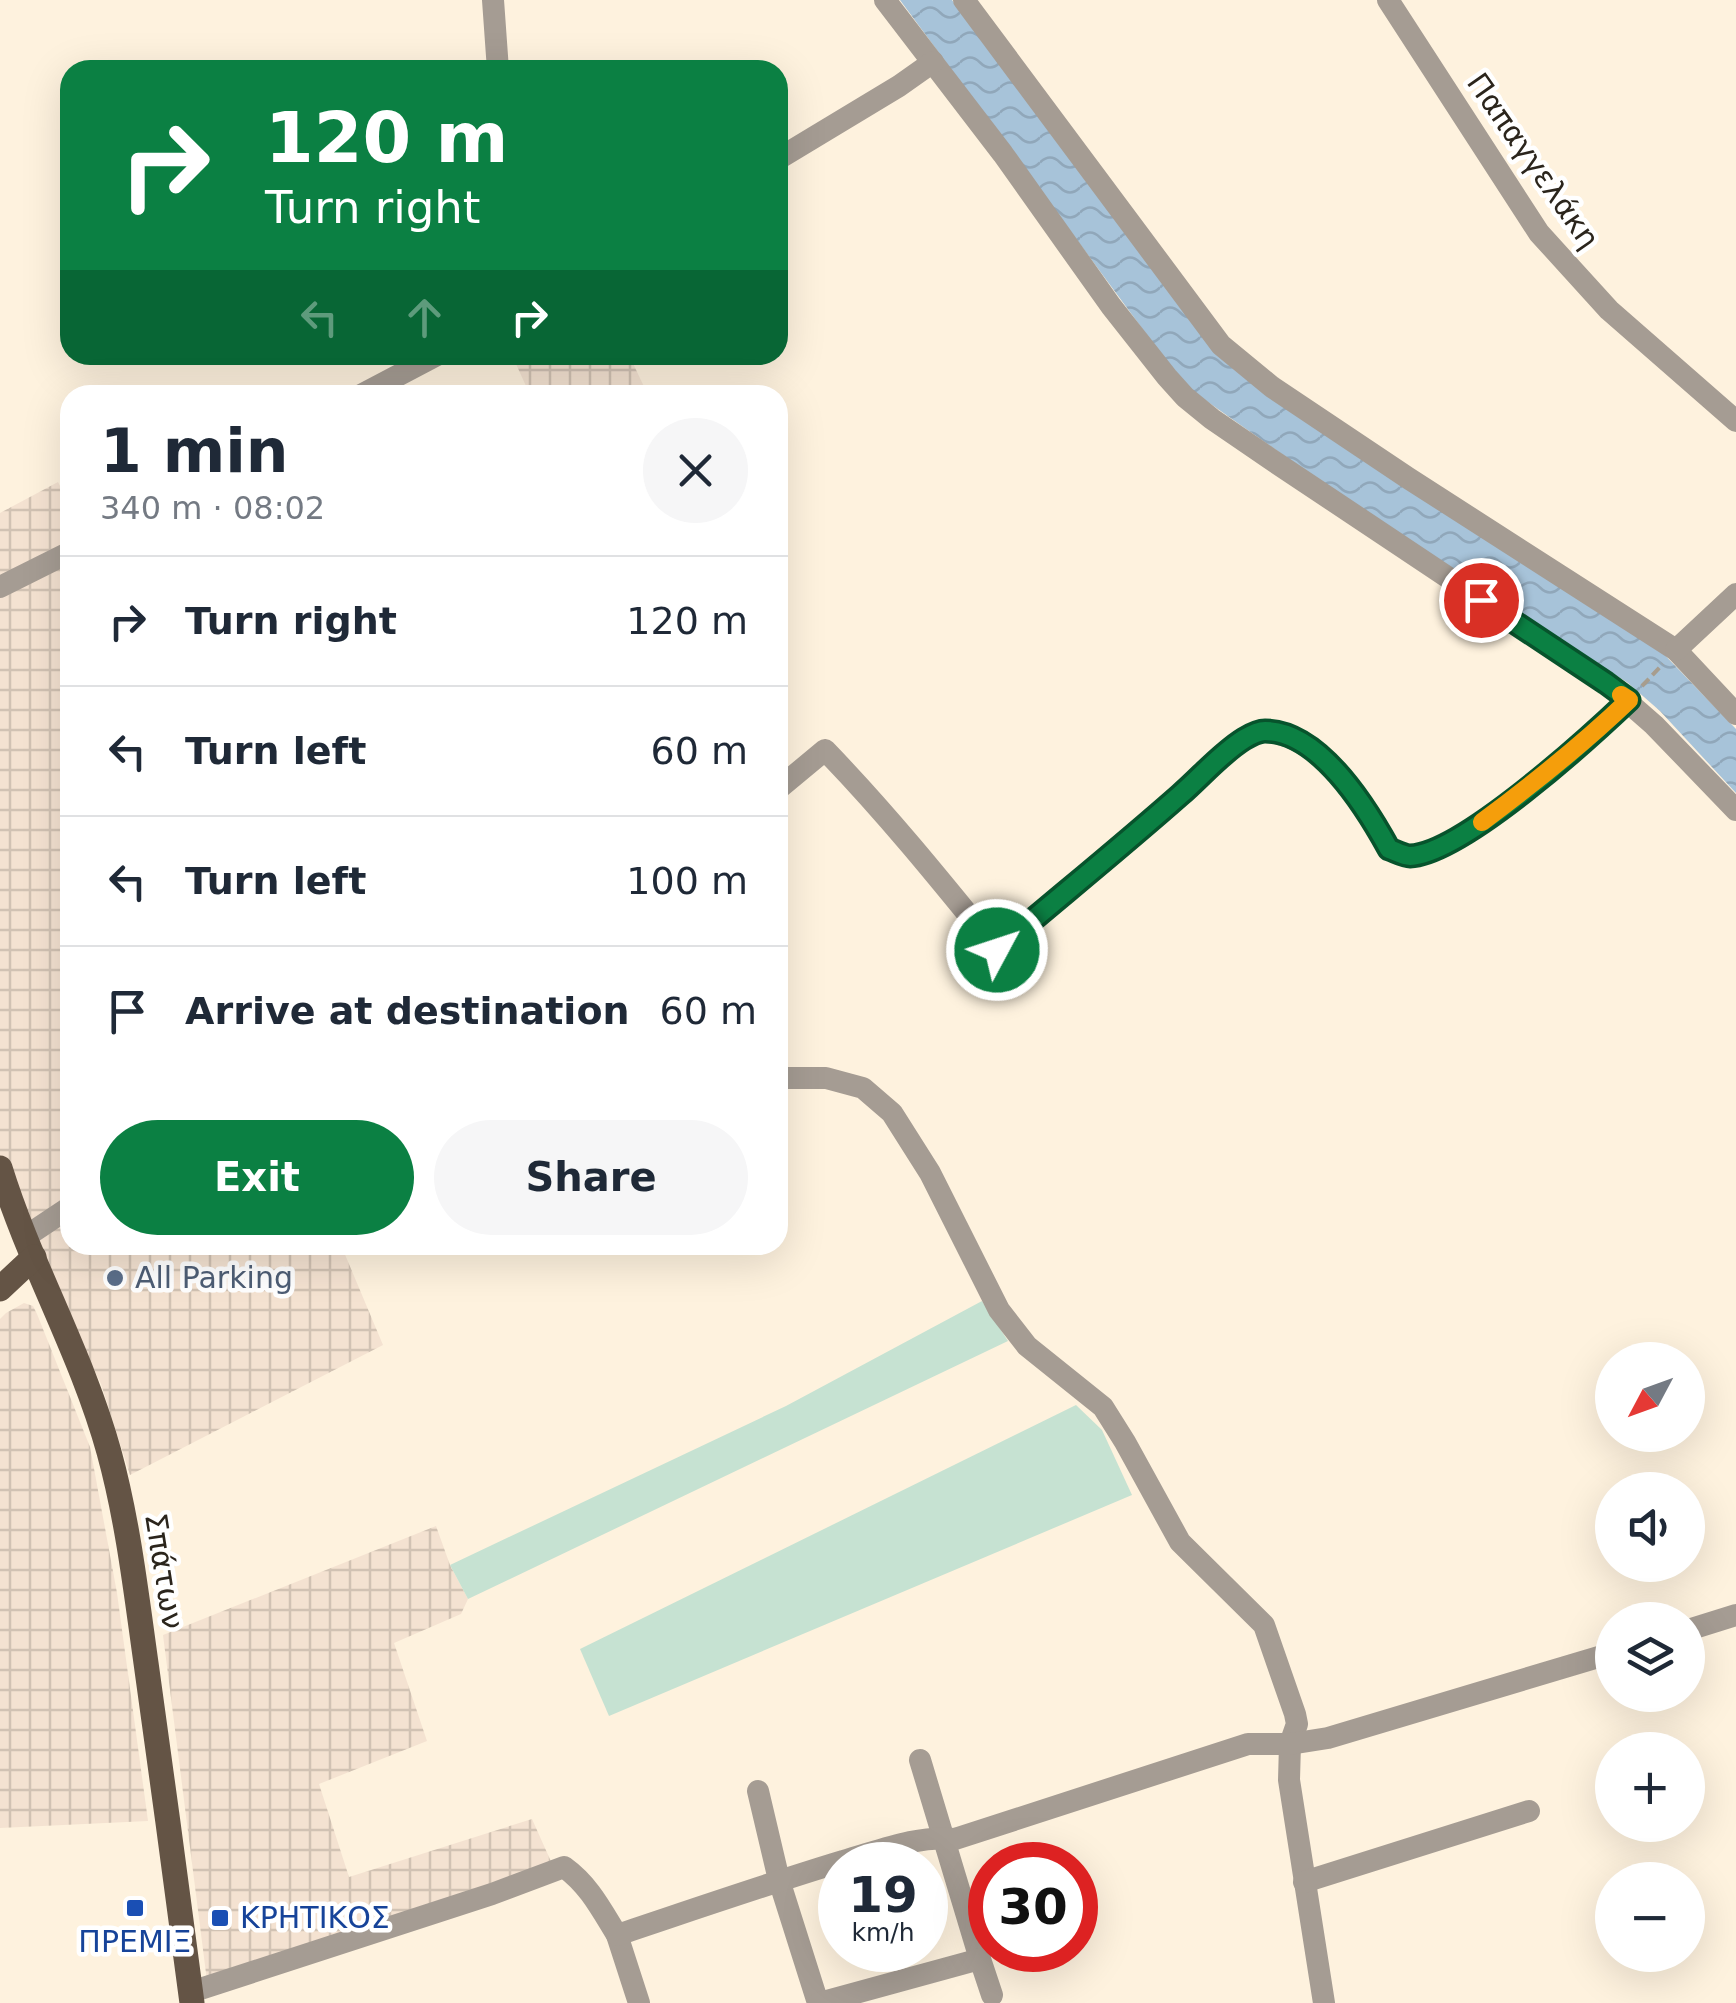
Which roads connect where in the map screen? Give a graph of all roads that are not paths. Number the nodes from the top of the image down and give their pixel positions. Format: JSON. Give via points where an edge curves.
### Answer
{"nodes":[{"id":1,"x":493,"y":0,"type":"edge"},
{"id":2,"x":884,"y":0,"type":"edge"},
{"id":3,"x":964,"y":0,"type":"edge"},
{"id":4,"x":1388,"y":0,"type":"edge"},
{"id":5,"x":497,"y":60,"type":"edge"},
{"id":6,"x":934,"y":62,"type":"junction"},
{"id":7,"x":788,"y":152,"type":"edge"},
{"id":8,"x":420,"y":365,"type":"edge"},
{"id":9,"x":387,"y":385,"type":"edge"},
{"id":10,"x":1736,"y":422,"type":"edge"},
{"id":11,"x":60,"y":557,"type":"edge"},
{"id":12,"x":0,"y":587,"type":"edge"},
{"id":13,"x":1736,"y":594,"type":"edge"},
{"id":14,"x":1676,"y":650,"type":"junction"},
{"id":15,"x":1629,"y":700,"type":"junction"},
{"id":16,"x":1736,"y":714,"type":"edge"},
{"id":17,"x":788,"y":781,"type":"edge"},
{"id":18,"x":1736,"y":810,"type":"edge"},
{"id":19,"x":788,"y":1078,"type":"edge"},
{"id":20,"x":0,"y":1168,"type":"edge"},
{"id":21,"x":60,"y":1217,"type":"edge"},
{"id":22,"x":30,"y":1247,"type":"junction"},
{"id":23,"x":0,"y":1265,"type":"edge"},
{"id":24,"x":0,"y":1289,"type":"edge"},
{"id":25,"x":1736,"y":1615,"type":"edge"},
{"id":26,"x":1705,"y":1625,"type":"edge"},
{"id":27,"x":1595,"y":1659,"type":"edge"},
{"id":28,"x":1290,"y":1744,"type":"junction"},
{"id":29,"x":920,"y":1760,"type":"dead end"},
{"id":30,"x":758,"y":1791,"type":"dead end"},
{"id":31,"x":1528,"y":1810,"type":"dead end"},
{"id":32,"x":944,"y":1838,"type":"junction"},
{"id":33,"x":779,"y":1880,"type":"junction"},
{"id":34,"x":1304,"y":1882,"type":"junction"},
{"id":35,"x":968,"y":1919,"type":"edge"},
{"id":36,"x":617,"y":1935,"type":"junction"},
{"id":37,"x":968,"y":1962,"type":"edge"},
{"id":38,"x":984,"y":1972,"type":"edge"},
{"id":39,"x":992,"y":1995,"type":"dead end"},
{"id":40,"x":191,"y":1998,"type":"edge"},
{"id":41,"x":639,"y":2003,"type":"edge"},
{"id":42,"x":819,"y":2003,"type":"edge"},
{"id":43,"x":1324,"y":2003,"type":"edge"}],
"edges":[{"from":1,"to":5,"type":"street"},
{"from":2,"to":6,"type":"street"},
{"from":3,"to":14,"type":"street","via":[[1222,345],[1272,387]]},
{"from":4,"to":10,"type":"street","name":"Παπαγγελάκη","via":[[1539,233],[1609,310]]},
{"from":6,"to":7,"type":"street"},
{"from":6,"to":15,"type":"street","via":[[1185,397]]},
{"from":8,"to":9,"type":"street"},
{"from":11,"to":12,"type":"street"},
{"from":13,"to":14,"type":"street"},
{"from":14,"to":16,"type":"street"},
{"from":15,"to":17,"type":"street","via":[[1471,830],[1408,856],[1389,849],[1345,782],[1314,751],[1290,736],[1262,731],[1244,738],[997,950],[825,750]]},
{"from":15,"to":18,"type":"street"},
{"from":19,"to":28,"type":"street","via":[[826,1078],[863,1088],[892,1113],[999,1310],[1027,1346],[1103,1408],[1180,1542],[1264,1625],[1296,1714]]},
{"from":20,"to":22,"type":"main road","name":"Σπάτων"},
{"from":21,"to":22,"type":"street"},
{"from":22,"to":23,"type":"main road"},
{"from":22,"to":24,"type":"main road"},
{"from":22,"to":40,"type":"main road","name":"Σπάτων","via":[[109,1452],[127,1532]]},
{"from":25,"to":26,"type":"street"},
{"from":27,"to":28,"type":"street"},
{"from":28,"to":32,"type":"street","via":[[1248,1744]]},
{"from":28,"to":34,"type":"street"},
{"from":29,"to":32,"type":"street"},
{"from":30,"to":33,"type":"street"},
{"from":31,"to":34,"type":"street"},
{"from":32,"to":33,"type":"street"},
{"from":32,"to":35,"type":"street"},
{"from":33,"to":36,"type":"street"},
{"from":33,"to":42,"type":"street"},
{"from":34,"to":43,"type":"street"},
{"from":36,"to":40,"type":"street","via":[[580,1878],[564,1866]]},
{"from":36,"to":41,"type":"street"},
{"from":37,"to":42,"type":"street"},
{"from":38,"to":39,"type":"street"}]}
